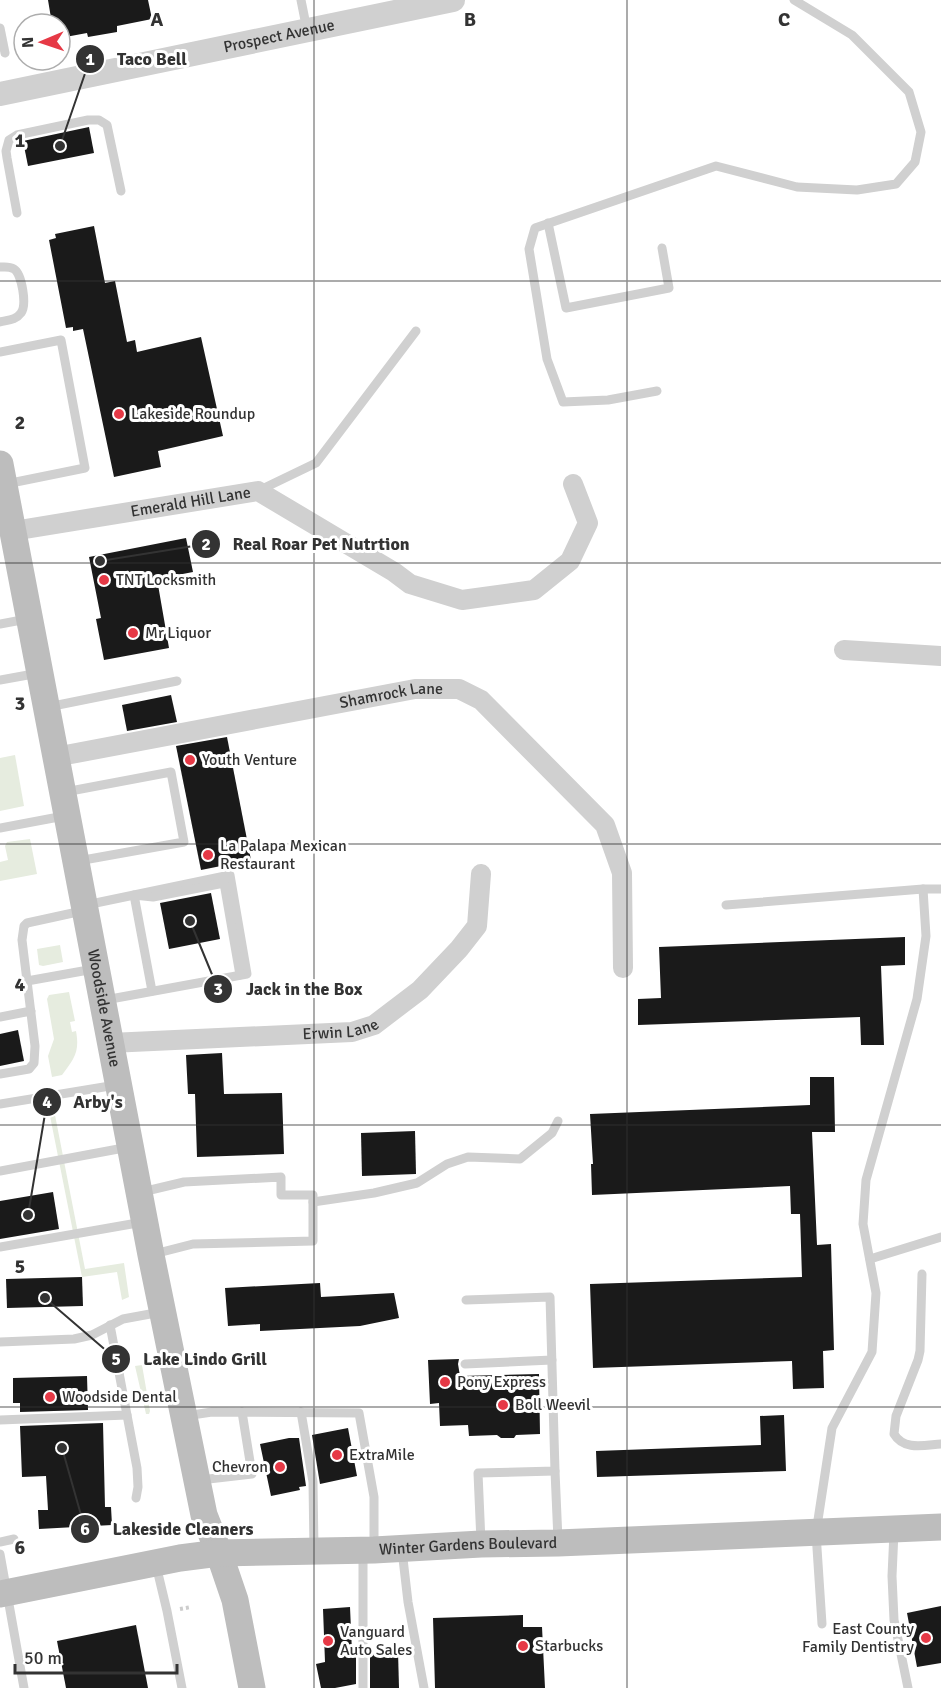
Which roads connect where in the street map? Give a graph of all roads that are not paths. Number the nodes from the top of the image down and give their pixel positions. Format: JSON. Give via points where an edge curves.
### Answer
{"nodes":[{"id":1,"x":301,"y":0,"type":"edge"},
{"id":2,"x":453,"y":0,"type":"edge"},
{"id":3,"x":794,"y":0,"type":"edge"},
{"id":4,"x":0,"y":28,"type":"edge"},
{"id":5,"x":307,"y":30,"type":"junction"},
{"id":6,"x":5,"y":53,"type":"dead end"},
{"id":7,"x":0,"y":94,"type":"edge"},
{"id":8,"x":121,"y":191,"type":"dead end"},
{"id":9,"x":17,"y":213,"type":"dead end"},
{"id":10,"x":548,"y":223,"type":"junction"},
{"id":11,"x":662,"y":248,"type":"dead end"},
{"id":12,"x":0,"y":267,"type":"edge"},
{"id":13,"x":0,"y":322,"type":"edge"},
{"id":14,"x":416,"y":331,"type":"dead end"},
{"id":15,"x":0,"y":352,"type":"edge"},
{"id":16,"x":657,"y":391,"type":"dead end"},
{"id":17,"x":2,"y":476,"type":"edge"},
{"id":18,"x":573,"y":483,"type":"dead end"},
{"id":19,"x":258,"y":491,"type":"junction"},
{"id":20,"x":12,"y":540,"type":"junction"},
{"id":21,"x":29,"y":618,"type":"junction"},
{"id":22,"x":0,"y":624,"type":"edge"},
{"id":23,"x":844,"y":650,"type":"dead end"},
{"id":24,"x":941,"y":656,"type":"edge"},
{"id":25,"x":40,"y":673,"type":"junction"},
{"id":26,"x":0,"y":681,"type":"edge"},
{"id":27,"x":177,"y":681,"type":"dead end"},
{"id":28,"x":46,"y":708,"type":"junction"},
{"id":29,"x":55,"y":757,"type":"junction"},
{"id":30,"x":65,"y":804,"type":"junction"},
{"id":31,"x":0,"y":828,"type":"edge"},
{"id":32,"x":76,"y":862,"type":"junction"},
{"id":33,"x":481,"y":874,"type":"dead end"},
{"id":34,"x":941,"y":888,"type":"edge"},
{"id":35,"x":923,"y":889,"type":"junction"},
{"id":36,"x":134,"y":895,"type":"junction"},
{"id":37,"x":726,"y":905,"type":"dead end"},
{"id":38,"x":84,"y":908,"type":"junction"},
{"id":39,"x":96,"y":968,"type":"junction"},
{"id":40,"x":623,"y":968,"type":"dead end"},
{"id":41,"x":27,"y":981,"type":"junction"},
{"id":42,"x":152,"y":991,"type":"junction"},
{"id":43,"x":103,"y":1000,"type":"junction"},
{"id":44,"x":31,"y":1011,"type":"junction"},
{"id":45,"x":0,"y":1017,"type":"edge"},
{"id":46,"x":110,"y":1043,"type":"junction"},
{"id":47,"x":0,"y":1074,"type":"edge"},
{"id":48,"x":119,"y":1084,"type":"junction"},
{"id":49,"x":0,"y":1104,"type":"edge"},
{"id":50,"x":558,"y":1121,"type":"dead end"},
{"id":51,"x":131,"y":1147,"type":"junction"},
{"id":52,"x":0,"y":1171,"type":"edge"},
{"id":53,"x":140,"y":1192,"type":"junction"},
{"id":54,"x":313,"y":1202,"type":"junction"},
{"id":55,"x":146,"y":1222,"type":"junction"},
{"id":56,"x":941,"y":1238,"type":"edge"},
{"id":57,"x":0,"y":1247,"type":"edge"},
{"id":58,"x":151,"y":1255,"type":"junction"},
{"id":59,"x":870,"y":1259,"type":"junction"},
{"id":60,"x":922,"y":1274,"type":"dead end"},
{"id":61,"x":466,"y":1300,"type":"dead end"},
{"id":62,"x":163,"y":1312,"type":"junction"},
{"id":63,"x":110,"y":1325,"type":"junction"},
{"id":64,"x":0,"y":1342,"type":"edge"},
{"id":65,"x":552,"y":1360,"type":"junction"},
{"id":66,"x":465,"y":1364,"type":"dead end"},
{"id":67,"x":242,"y":1412,"type":"junction"},
{"id":68,"x":301,"y":1412,"type":"junction"},
{"id":69,"x":127,"y":1415,"type":"junction"},
{"id":70,"x":184,"y":1417,"type":"junction"},
{"id":71,"x":0,"y":1420,"type":"edge"},
{"id":72,"x":941,"y":1444,"type":"edge"},
{"id":73,"x":555,"y":1471,"type":"junction"},
{"id":74,"x":197,"y":1480,"type":"junction"},
{"id":75,"x":136,"y":1498,"type":"dead end"},
{"id":76,"x":941,"y":1527,"type":"edge"},
{"id":77,"x":894,"y":1530,"type":"junction"},
{"id":78,"x":816,"y":1533,"type":"junction"},
{"id":79,"x":14,"y":1539,"type":"dead end"},
{"id":80,"x":0,"y":1542,"type":"edge"},
{"id":81,"x":558,"y":1543,"type":"junction"},
{"id":82,"x":481,"y":1544,"type":"junction"},
{"id":83,"x":402,"y":1548,"type":"junction"},
{"id":84,"x":369,"y":1550,"type":"junction"},
{"id":85,"x":314,"y":1551,"type":"junction"},
{"id":86,"x":219,"y":1553,"type":"junction"},
{"id":87,"x":0,"y":1554,"type":"edge"},
{"id":88,"x":156,"y":1563,"type":"junction"},
{"id":89,"x":3,"y":1593,"type":"edge"},
{"id":90,"x":822,"y":1624,"type":"dead end"},
{"id":91,"x":24,"y":1688,"type":"edge"},
{"id":92,"x":182,"y":1688,"type":"edge"},
{"id":93,"x":252,"y":1688,"type":"edge"},
{"id":94,"x":363,"y":1688,"type":"edge"},
{"id":95,"x":424,"y":1688,"type":"edge"},
{"id":96,"x":908,"y":1688,"type":"edge"}],
"edges":[{"from":1,"to":5,"type":"lane"},
{"from":2,"to":5,"type":"street","name":"Prospect Avenue"},
{"from":3,"to":10,"type":"lane","via":[[852,35],[909,92],[921,132],[915,162],[897,184],[856,190],[797,187],[716,166]]},
{"from":4,"to":6,"type":"lane"},
{"from":5,"to":7,"type":"street","name":"Prospect Avenue"},
{"from":8,"to":9,"type":"lane","via":[[107,125],[94,119],[78,122],[9,140],[6,151]]},
{"from":10,"to":11,"type":"lane","via":[[566,308],[669,288]]},
{"from":10,"to":16,"type":"lane","via":[[535,228],[529,249],[548,360],[563,402],[608,400]]},
{"from":12,"to":13,"type":"lane","via":[[10,267],[19,274],[24,309],[21,315]]},
{"from":14,"to":19,"type":"lane","via":[[316,463]]},
{"from":15,"to":17,"type":"lane","via":[[61,340],[85,468]]},
{"from":17,"to":20,"type":"main road","name":"Woodside Avenue"},
{"from":18,"to":19,"type":"street","name":"Emerald Hill Lane","via":[[588,523],[570,561],[534,590],[462,600],[410,584]]},
{"from":19,"to":20,"type":"street","name":"Emerald Hill Lane"},
{"from":20,"to":21,"type":"main road","name":"Woodside Avenue"},
{"from":21,"to":22,"type":"lane"},
{"from":21,"to":25,"type":"main road","name":"Woodside Avenue"},
{"from":23,"to":24,"type":"street"},
{"from":25,"to":26,"type":"lane"},
{"from":25,"to":28,"type":"main road","name":"Woodside Avenue"},
{"from":27,"to":28,"type":"lane"},
{"from":28,"to":29,"type":"main road","name":"Woodside Avenue"},
{"from":29,"to":30,"type":"main road","name":"Woodside Avenue"},
{"from":29,"to":40,"type":"street","name":"Shamrock Lane","via":[[415,689],[459,689],[481,700],[605,825],[622,873]]},
{"from":30,"to":31,"type":"lane"},
{"from":30,"to":32,"type":"main road","name":"Woodside Avenue"},
{"from":30,"to":32,"type":"lane","via":[[171,772],[184,842]]},
{"from":32,"to":38,"type":"main road","name":"Woodside Avenue"},
{"from":33,"to":46,"type":"street","name":"Erwin Lane","via":[[477,926],[420,990],[374,1025],[352,1032]]},
{"from":34,"to":35,"type":"lane"},
{"from":35,"to":37,"type":"lane"},
{"from":35,"to":59,"type":"lane","via":[[926,936],[917,999],[866,1180],[863,1224]]},
{"from":36,"to":38,"type":"lane"},
{"from":36,"to":42,"type":"lane"},
{"from":36,"to":42,"type":"lane","via":[[230,875],[247,974]]},
{"from":38,"to":39,"type":"main road","name":"Woodside Avenue"},
{"from":38,"to":41,"type":"lane","via":[[24,926]]},
{"from":39,"to":41,"type":"lane"},
{"from":39,"to":43,"type":"main road","name":"Woodside Avenue"},
{"from":41,"to":44,"type":"lane"},
{"from":42,"to":43,"type":"lane"},
{"from":43,"to":46,"type":"main road","name":"Woodside Avenue"},
{"from":44,"to":45,"type":"lane"},
{"from":44,"to":47,"type":"lane","via":[[34,1063],[29,1069]]},
{"from":46,"to":48,"type":"main road","name":"Woodside Avenue"},
{"from":48,"to":49,"type":"lane"},
{"from":48,"to":51,"type":"main road","name":"Woodside Avenue"},
{"from":50,"to":54,"type":"lane","via":[[552,1133],[520,1159],[468,1157],[447,1164],[417,1183]]},
{"from":51,"to":52,"type":"lane"},
{"from":51,"to":53,"type":"main road","name":"Woodside Avenue"},
{"from":53,"to":54,"type":"lane","via":[[184,1182],[281,1177],[281,1195],[313,1195]]},
{"from":53,"to":55,"type":"main road","name":"Woodside Avenue"},
{"from":54,"to":58,"type":"lane","via":[[314,1241],[193,1244]]},
{"from":55,"to":57,"type":"lane"},
{"from":55,"to":58,"type":"main road","name":"Woodside Avenue"},
{"from":56,"to":59,"type":"lane"},
{"from":58,"to":62,"type":"main road","name":"Woodside Avenue"},
{"from":59,"to":78,"type":"lane","via":[[876,1293],[872,1352],[832,1428]]},
{"from":60,"to":72,"type":"lane","via":[[920,1351],[896,1416],[894,1434],[911,1446]]},
{"from":61,"to":65,"type":"lane","via":[[550,1297]]},
{"from":62,"to":63,"type":"lane"},
{"from":62,"to":70,"type":"main road","name":"Woodside Avenue"},
{"from":63,"to":64,"type":"lane","via":[[74,1339]]},
{"from":63,"to":69,"type":"lane"},
{"from":65,"to":66,"type":"lane"},
{"from":65,"to":73,"type":"lane"},
{"from":67,"to":68,"type":"lane"},
{"from":67,"to":70,"type":"lane"},
{"from":67,"to":74,"type":"lane","via":[[252,1474]]},
{"from":68,"to":84,"type":"lane","via":[[359,1413],[374,1497]]},
{"from":68,"to":85,"type":"lane","via":[[313,1482]]},
{"from":69,"to":71,"type":"lane"},
{"from":69,"to":75,"type":"lane","via":[[137,1468]]},
{"from":70,"to":74,"type":"main road","name":"Woodside Avenue"},
{"from":73,"to":81,"type":"lane"},
{"from":73,"to":82,"type":"lane","via":[[478,1473]]},
{"from":74,"to":86,"type":"main road","name":"Woodside Avenue","via":[[204,1515]]},
{"from":76,"to":77,"type":"main road","name":"Winter Gardens Boulevard"},
{"from":77,"to":78,"type":"main road","name":"Winter Gardens Boulevard"},
{"from":77,"to":96,"type":"lane","via":[[894,1620]]},
{"from":78,"to":81,"type":"main road","name":"Winter Gardens Boulevard"},
{"from":78,"to":90,"type":"lane"},
{"from":79,"to":80,"type":"lane"},
{"from":81,"to":82,"type":"main road","name":"Winter Gardens Boulevard"},
{"from":82,"to":83,"type":"main road","name":"Winter Gardens Boulevard"},
{"from":83,"to":84,"type":"main road","name":"Winter Gardens Boulevard"},
{"from":83,"to":95,"type":"lane"},
{"from":84,"to":85,"type":"main road","name":"Winter Gardens Boulevard"},
{"from":84,"to":94,"type":"lane"},
{"from":85,"to":86,"type":"main road","name":"Winter Gardens Boulevard"},
{"from":86,"to":88,"type":"main road","name":"Winter Gardens Boulevard"},
{"from":86,"to":93,"type":"main road","name":"Woodside Avenue","via":[[235,1600]]},
{"from":87,"to":89,"type":"lane"},
{"from":88,"to":89,"type":"main road","name":"Winter Gardens Boulevard"},
{"from":88,"to":92,"type":"lane"},
{"from":89,"to":91,"type":"lane"}]}
